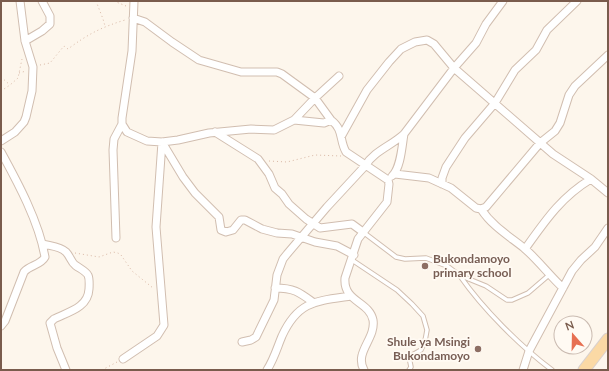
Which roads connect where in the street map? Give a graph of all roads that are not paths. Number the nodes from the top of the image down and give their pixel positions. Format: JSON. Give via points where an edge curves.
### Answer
{"nodes":[{"id":1,"x":20,"y":1,"type":"edge"},
{"id":2,"x":42,"y":1,"type":"edge"},
{"id":3,"x":502,"y":1,"type":"edge"},
{"id":4,"x":577,"y":1,"type":"edge"},
{"id":5,"x":134,"y":5,"type":"edge"},
{"id":6,"x":134,"y":18,"type":"junction"},
{"id":7,"x":25,"y":41,"type":"junction"},
{"id":8,"x":608,"y":55,"type":"edge"},
{"id":9,"x":454,"y":68,"type":"junction"},
{"id":10,"x":339,"y":76,"type":"dead end"},
{"id":11,"x":315,"y":98,"type":"junction"},
{"id":12,"x":495,"y":103,"type":"junction"},
{"id":13,"x":294,"y":120,"type":"junction"},
{"id":14,"x":330,"y":120,"type":"junction"},
{"id":15,"x":122,"y":124,"type":"junction"},
{"id":16,"x":215,"y":132,"type":"junction"},
{"id":17,"x":404,"y":134,"type":"junction"},
{"id":18,"x":342,"y":135,"type":"junction"},
{"id":19,"x":1,"y":141,"type":"edge"},
{"id":20,"x":162,"y":142,"type":"junction"},
{"id":21,"x":540,"y":143,"type":"junction"},
{"id":22,"x":1,"y":152,"type":"edge"},
{"id":23,"x":365,"y":166,"type":"junction"},
{"id":24,"x":395,"y":174,"type":"junction"},
{"id":25,"x":591,"y":179,"type":"junction"},
{"id":26,"x":388,"y":180,"type":"junction"},
{"id":27,"x":442,"y":184,"type":"junction"},
{"id":28,"x":608,"y":194,"type":"edge"},
{"id":29,"x":481,"y":209,"type":"junction"},
{"id":30,"x":314,"y":223,"type":"junction"},
{"id":31,"x":608,"y":228,"type":"edge"},
{"id":32,"x":363,"y":232,"type":"junction"},
{"id":33,"x":302,"y":237,"type":"junction"},
{"id":34,"x":116,"y":238,"type":"dead end"},
{"id":35,"x":43,"y":244,"type":"junction"},
{"id":36,"x":525,"y":249,"type":"junction"},
{"id":37,"x":353,"y":258,"type":"junction"},
{"id":38,"x":459,"y":275,"type":"junction"},
{"id":39,"x":549,"y":275,"type":"junction"},
{"id":40,"x":275,"y":288,"type":"junction"},
{"id":41,"x":563,"y":288,"type":"junction"},
{"id":42,"x":351,"y":296,"type":"junction"},
{"id":43,"x":314,"y":303,"type":"junction"},
{"id":44,"x":1,"y":326,"type":"edge"},
{"id":45,"x":608,"y":339,"type":"edge"},
{"id":46,"x":242,"y":342,"type":"dead end"},
{"id":47,"x":529,"y":351,"type":"junction"},
{"id":48,"x":123,"y":359,"type":"road end"},
{"id":49,"x":66,"y":370,"type":"edge"},
{"id":50,"x":267,"y":370,"type":"edge"},
{"id":51,"x":364,"y":370,"type":"edge"},
{"id":52,"x":409,"y":370,"type":"edge"},
{"id":53,"x":523,"y":370,"type":"edge"},
{"id":54,"x":552,"y":370,"type":"edge"},
{"id":55,"x":584,"y":370,"type":"edge"}],
"edges":[{"from":1,"to":7,"type":"street"},
{"from":2,"to":7,"type":"street","via":[[51,18],[50,24]]},
{"from":3,"to":9,"type":"street","via":[[476,43]]},
{"from":4,"to":12,"type":"street","via":[[547,30],[536,50],[512,75]]},
{"from":5,"to":6,"type":"street"},
{"from":6,"to":11,"type":"street","via":[[145,22],[199,60],[241,72],[276,72]]},
{"from":6,"to":15,"type":"street"},
{"from":7,"to":19,"type":"street","via":[[33,67],[32,91],[26,117],[15,132]]},
{"from":8,"to":21,"type":"street","via":[[574,86],[560,123],[555,131]]},
{"from":9,"to":12,"type":"street"},
{"from":9,"to":17,"type":"street"},
{"from":9,"to":18,"type":"street","via":[[434,44],[427,40],[415,42],[401,49],[367,90]]},
{"from":10,"to":11,"type":"street"},
{"from":11,"to":13,"type":"street"},
{"from":11,"to":14,"type":"street"},
{"from":12,"to":21,"type":"street"},
{"from":12,"to":27,"type":"street","via":[[457,148],[444,173]]},
{"from":13,"to":14,"type":"street","via":[[324,123]]},
{"from":13,"to":16,"type":"street","via":[[274,130]]},
{"from":14,"to":18,"type":"street"},
{"from":15,"to":20,"type":"street","via":[[127,132],[141,139]]},
{"from":15,"to":34,"type":"street","via":[[114,139],[113,150]]},
{"from":16,"to":20,"type":"street"},
{"from":16,"to":30,"type":"street","via":[[258,159],[275,188],[304,218]]},
{"from":17,"to":23,"type":"street","via":[[396,142],[374,154]]},
{"from":17,"to":24,"type":"street"},
{"from":18,"to":23,"type":"street","via":[[344,149],[349,156]]},
{"from":20,"to":33,"type":"street","via":[[195,193],[219,217],[221,230],[233,230],[241,220],[245,220],[262,229]]},
{"from":20,"to":48,"type":"street","via":[[156,227],[164,325],[158,336]]},
{"from":21,"to":25,"type":"street"},
{"from":21,"to":29,"type":"street","via":[[489,205]]},
{"from":22,"to":35,"type":"street","via":[[20,188]]},
{"from":23,"to":26,"type":"street"},
{"from":23,"to":30,"type":"street"},
{"from":24,"to":26,"type":"street"},
{"from":24,"to":27,"type":"street","via":[[422,176]]},
{"from":25,"to":28,"type":"street"},
{"from":25,"to":36,"type":"street","via":[[561,202]]},
{"from":26,"to":32,"type":"street","via":[[387,202]]},
{"from":27,"to":29,"type":"street"},
{"from":29,"to":36,"type":"street","via":[[493,224]]},
{"from":30,"to":32,"type":"street","via":[[320,228],[352,224]]},
{"from":30,"to":33,"type":"street"},
{"from":31,"to":41,"type":"street","via":[[572,271]]},
{"from":32,"to":37,"type":"street","via":[[358,239]]},
{"from":32,"to":38,"type":"lane","via":[[396,257],[426,258],[447,266]]},
{"from":33,"to":37,"type":"street","via":[[337,246]]},
{"from":33,"to":40,"type":"street","via":[[283,260]]},
{"from":35,"to":44,"type":"street","via":[[44,258],[24,272],[5,322]]},
{"from":35,"to":49,"type":"street","via":[[64,251],[89,278],[89,295],[84,303],[50,323]]},
{"from":36,"to":39,"type":"street"},
{"from":37,"to":42,"type":"street","via":[[345,278]]},
{"from":37,"to":52,"type":"lane","via":[[397,290],[423,316],[426,336],[421,350],[409,357]]},
{"from":38,"to":39,"type":"lane","via":[[486,286],[507,300],[528,293]]},
{"from":38,"to":47,"type":"lane","via":[[473,294]]},
{"from":39,"to":41,"type":"street"},
{"from":40,"to":43,"type":"street","via":[[297,291]]},
{"from":40,"to":46,"type":"street","via":[[274,300],[256,337]]},
{"from":41,"to":47,"type":"street"},
{"from":42,"to":43,"type":"street"},
{"from":42,"to":51,"type":"street","via":[[372,318],[372,332],[361,355]]},
{"from":43,"to":50,"type":"street","via":[[296,313]]},
{"from":45,"to":55,"type":"main road"},
{"from":47,"to":53,"type":"street"},
{"from":47,"to":54,"type":"lane"}]}
